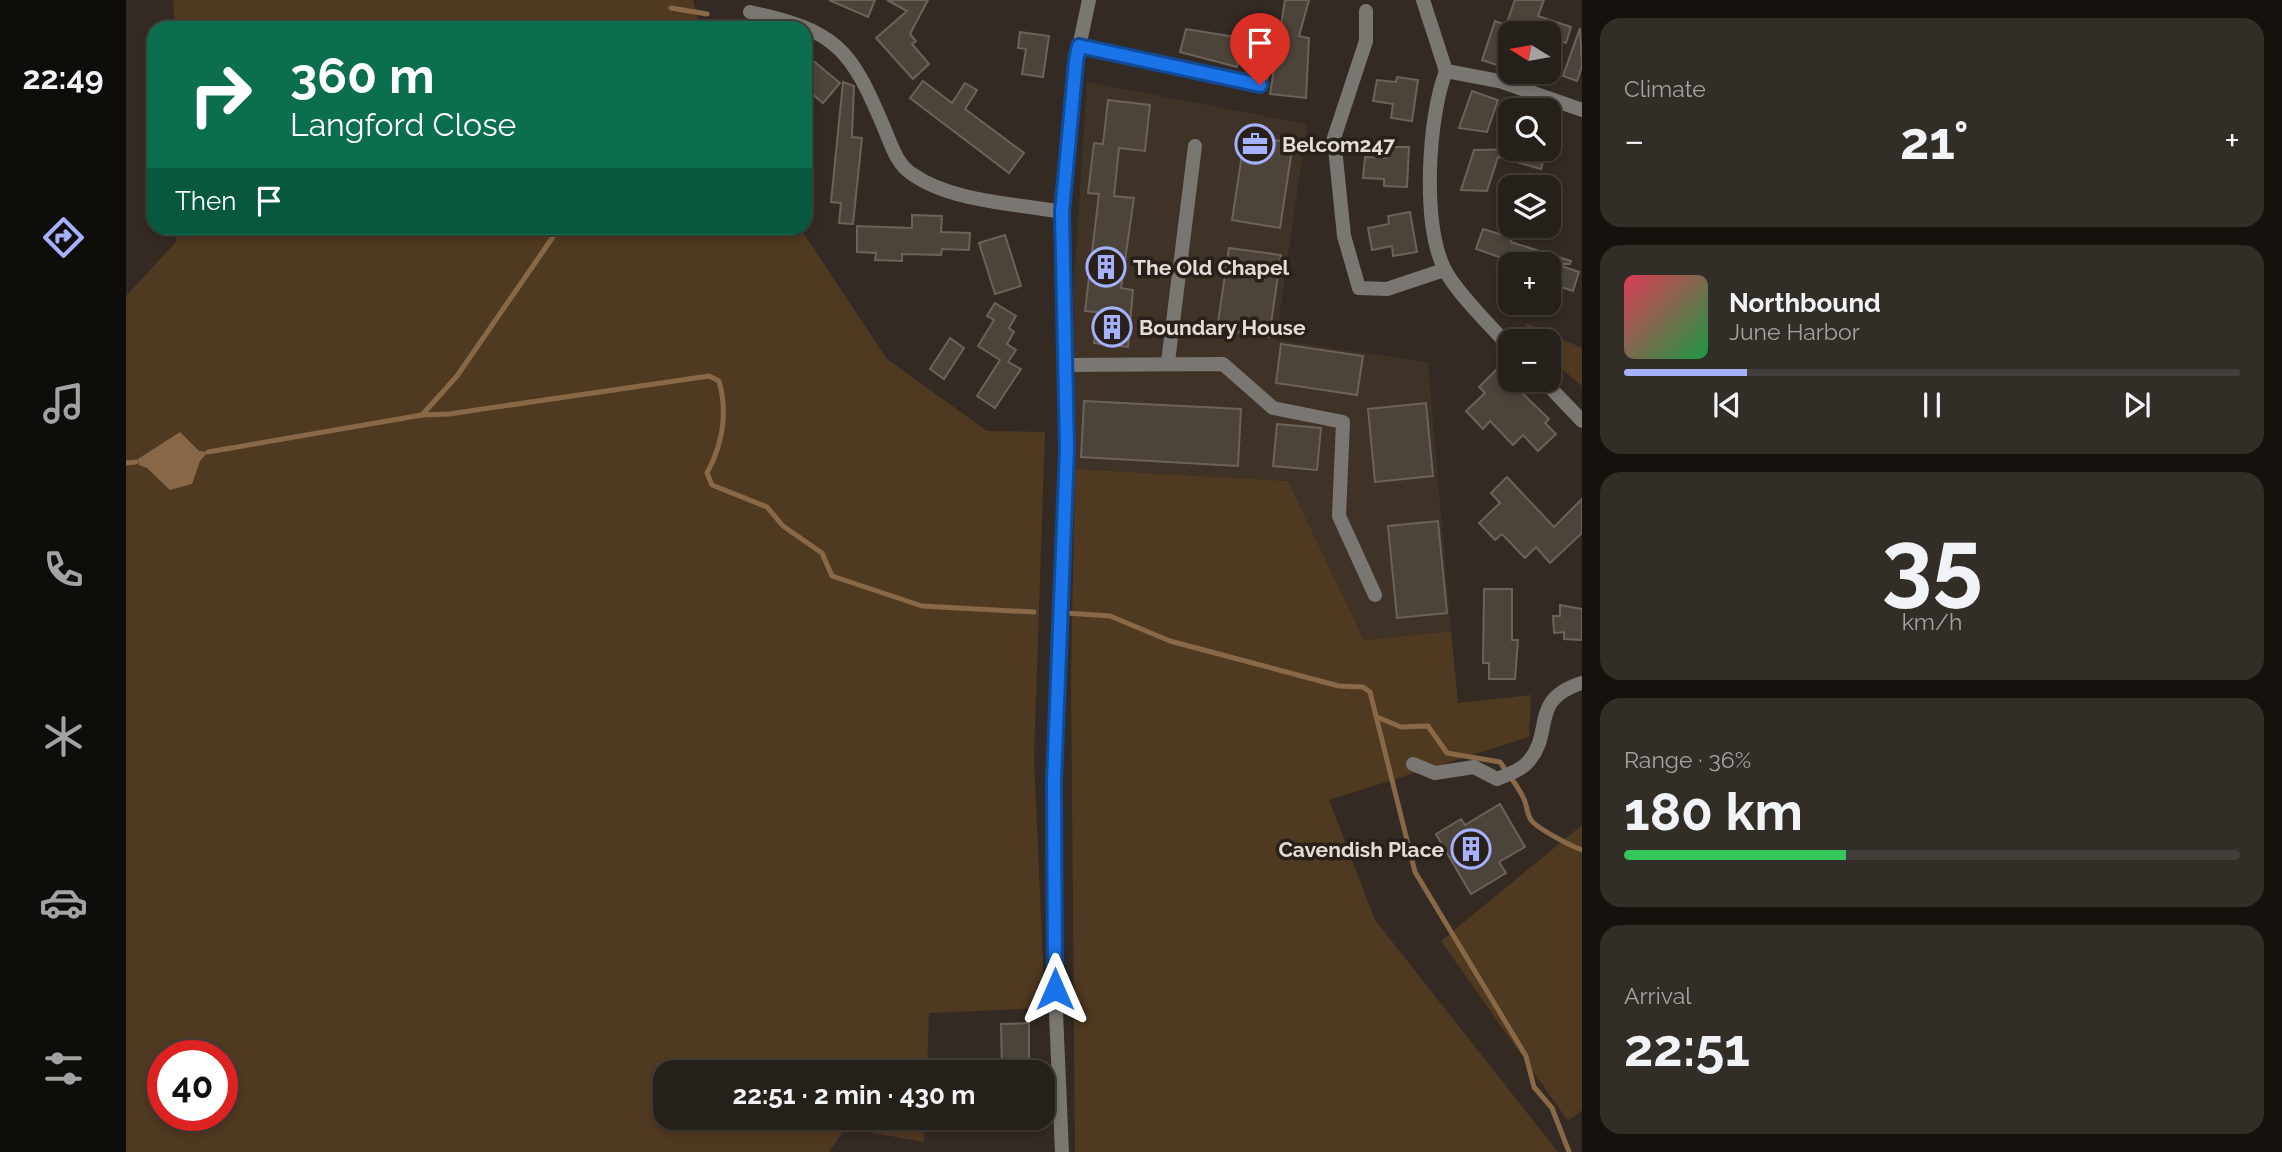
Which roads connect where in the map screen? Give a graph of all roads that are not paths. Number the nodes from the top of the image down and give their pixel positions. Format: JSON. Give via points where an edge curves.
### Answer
{"nodes":[{"id":1,"x":1088,"y":0,"type":"edge"},
{"id":2,"x":1423,"y":0,"type":"edge"},
{"id":3,"x":1366,"y":11,"type":"dead end"},
{"id":4,"x":750,"y":12,"type":"dead end"},
{"id":5,"x":784,"y":21,"type":"edge"},
{"id":6,"x":812,"y":29,"type":"edge"},
{"id":7,"x":1267,"y":41,"type":"dead end"},
{"id":8,"x":1079,"y":46,"type":"junction"},
{"id":9,"x":1446,"y":71,"type":"junction"},
{"id":10,"x":1582,"y":110,"type":"edge"},
{"id":11,"x":1195,"y":146,"type":"dead end"},
{"id":12,"x":1062,"y":212,"type":"junction"},
{"id":13,"x":1444,"y":270,"type":"junction"},
{"id":14,"x":1498,"y":333,"type":"edge"},
{"id":15,"x":1168,"y":362,"type":"junction"},
{"id":16,"x":1064,"y":365,"type":"junction"},
{"id":17,"x":1554,"y":392,"type":"edge"},
{"id":18,"x":1582,"y":421,"type":"edge"},
{"id":19,"x":1375,"y":595,"type":"dead end"},
{"id":20,"x":1582,"y":683,"type":"edge"},
{"id":21,"x":1413,"y":764,"type":"dead end"},
{"id":22,"x":1062,"y":1152,"type":"edge"}],
"edges":[{"from":1,"to":8,"type":"street"},
{"from":2,"to":9,"type":"street"},
{"from":3,"to":13,"type":"street","via":[[1366,41],[1334,138],[1344,236],[1359,288],[1387,289]]},
{"from":4,"to":5,"type":"street"},
{"from":6,"to":12,"type":"street","via":[[848,55],[863,78],[899,163],[911,173],[948,191]]},
{"from":7,"to":8,"type":"street","via":[[1260,85]]},
{"from":8,"to":12,"type":"street"},
{"from":9,"to":10,"type":"street","via":[[1501,82]]},
{"from":9,"to":13,"type":"street","via":[[1436,98],[1431,191],[1435,241]]},
{"from":11,"to":15,"type":"street"},
{"from":12,"to":16,"type":"street"},
{"from":13,"to":14,"type":"street"},
{"from":15,"to":16,"type":"street"},
{"from":15,"to":19,"type":"street","via":[[1223,364],[1273,408],[1343,422],[1339,516]]},
{"from":16,"to":22,"type":"street","via":[[1067,449],[1054,781]]},
{"from":17,"to":18,"type":"street"},
{"from":20,"to":21,"type":"street","via":[[1564,688],[1546,708],[1537,748],[1525,765],[1497,779],[1474,767],[1435,773]]}]}
